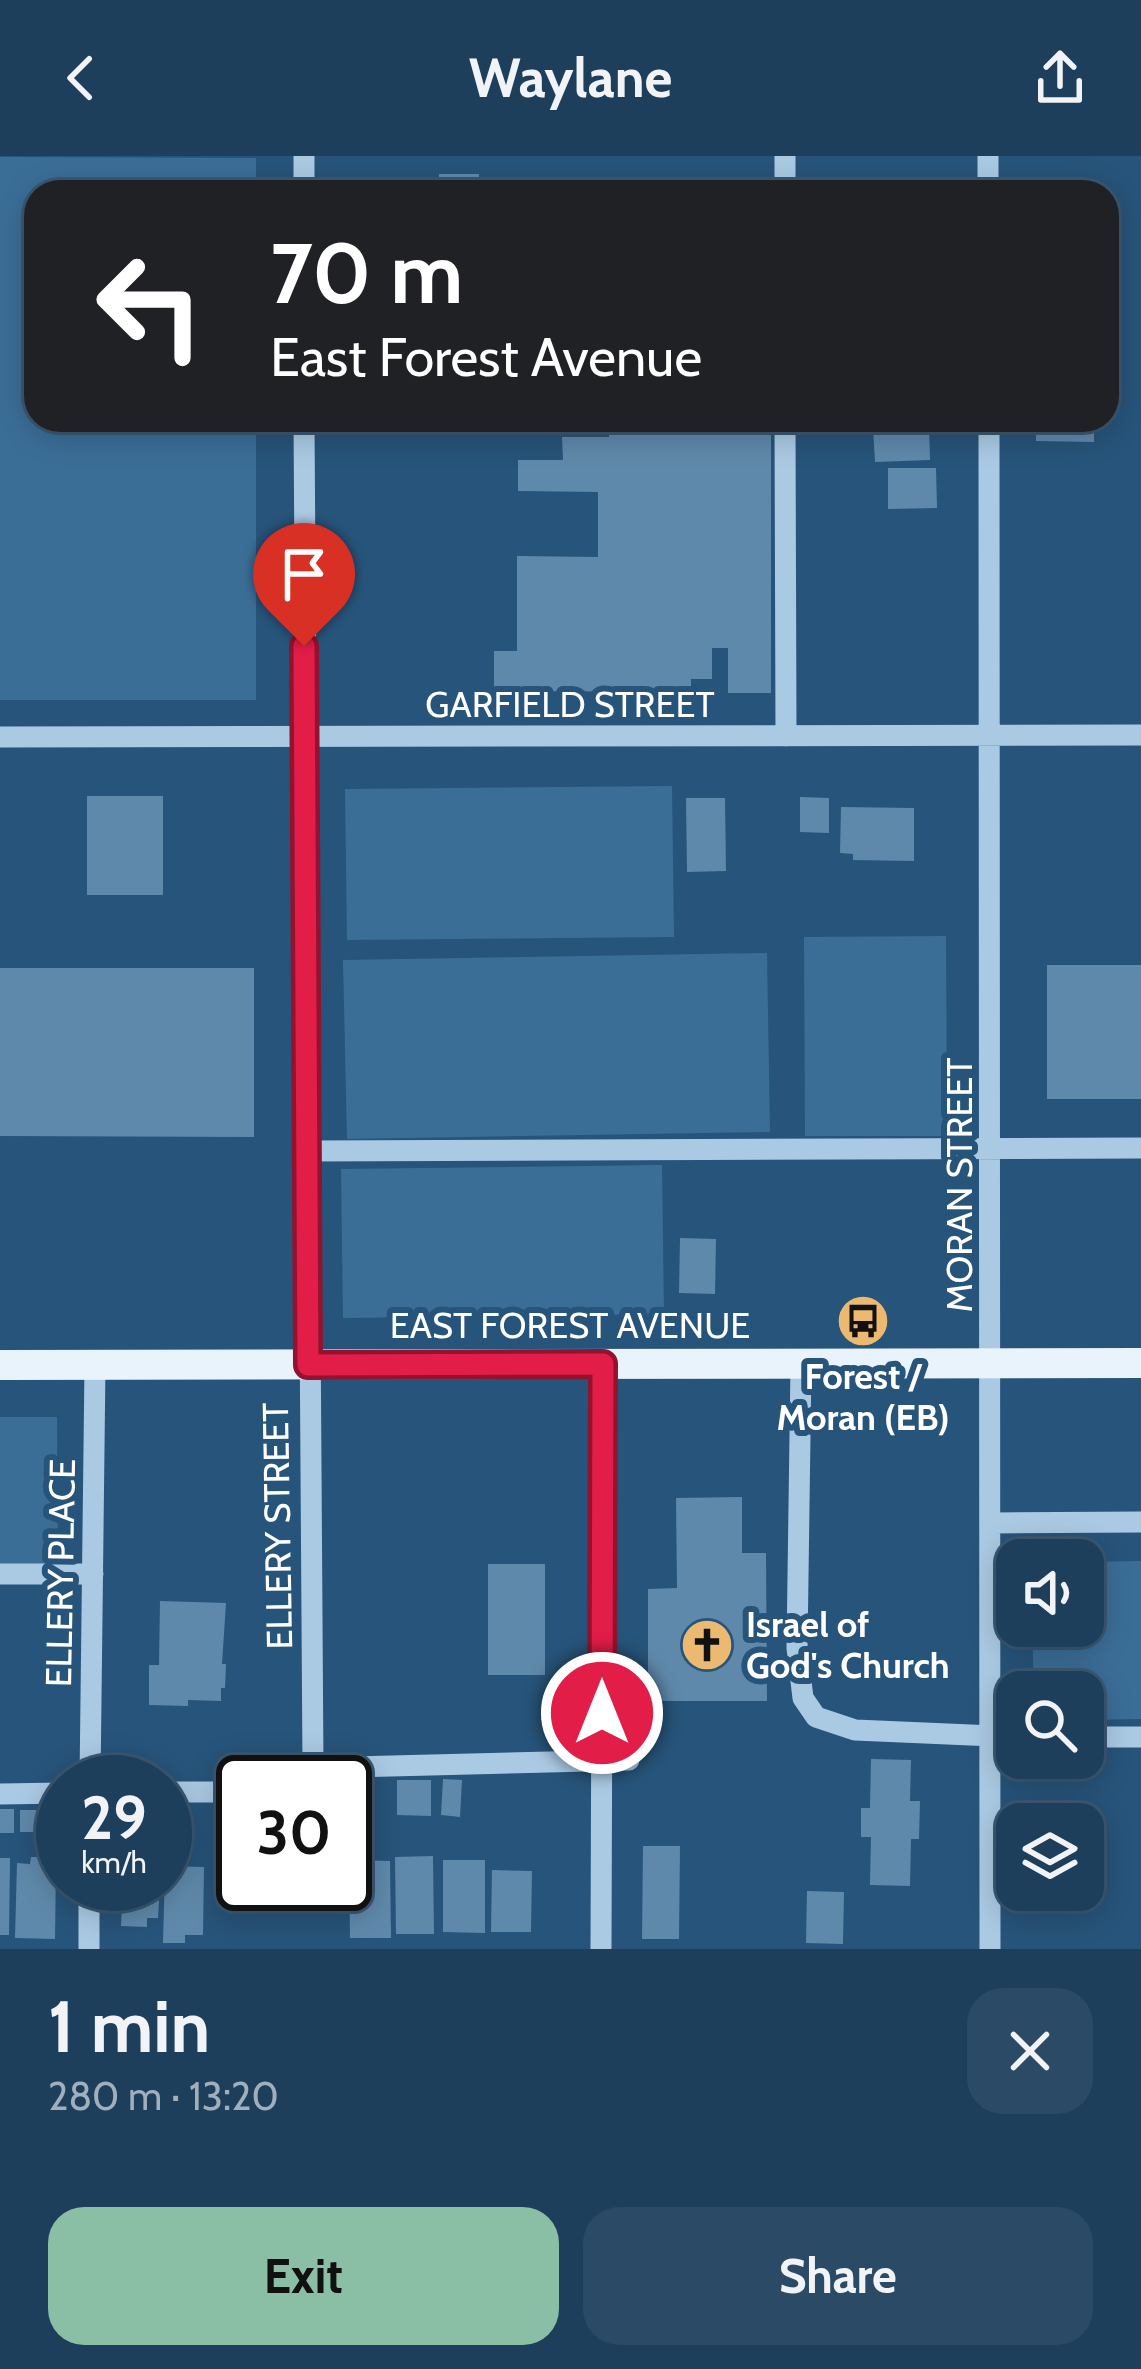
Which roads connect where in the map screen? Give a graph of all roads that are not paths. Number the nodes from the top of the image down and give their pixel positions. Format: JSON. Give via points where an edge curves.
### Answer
{"nodes":[{"id":1,"x":304,"y":432,"type":"edge"},
{"id":2,"x":785,"y":432,"type":"edge"},
{"id":3,"x":989,"y":432,"type":"edge"},
{"id":4,"x":1141,"y":735,"type":"edge"},
{"id":5,"x":786,"y":736,"type":"junction"},
{"id":6,"x":990,"y":736,"type":"junction"},
{"id":7,"x":0,"y":737,"type":"edge"},
{"id":8,"x":304,"y":737,"type":"junction"},
{"id":9,"x":991,"y":1148,"type":"junction"},
{"id":10,"x":1141,"y":1148,"type":"edge"},
{"id":11,"x":307,"y":1151,"type":"junction"},
{"id":12,"x":1141,"y":1363,"type":"edge"},
{"id":13,"x":603,"y":1364,"type":"junction"},
{"id":14,"x":801,"y":1364,"type":"junction"},
{"id":15,"x":992,"y":1364,"type":"junction"},
{"id":16,"x":0,"y":1365,"type":"edge"},
{"id":17,"x":95,"y":1365,"type":"junction"},
{"id":18,"x":308,"y":1365,"type":"junction"},
{"id":19,"x":992,"y":1522,"type":"junction"},
{"id":20,"x":1141,"y":1522,"type":"edge"},
{"id":21,"x":0,"y":1574,"type":"edge"},
{"id":22,"x":93,"y":1574,"type":"junction"},
{"id":23,"x":991,"y":1737,"type":"junction"},
{"id":24,"x":996,"y":1737,"type":"edge"},
{"id":25,"x":1104,"y":1737,"type":"edge"},
{"id":26,"x":1141,"y":1737,"type":"edge"},
{"id":27,"x":90,"y":1755,"type":"edge"},
{"id":28,"x":313,"y":1755,"type":"edge"},
{"id":29,"x":602,"y":1760,"type":"junction"},
{"id":30,"x":629,"y":1760,"type":"dead end"},
{"id":31,"x":372,"y":1766,"type":"edge"},
{"id":32,"x":36,"y":1793,"type":"edge"},
{"id":33,"x":0,"y":1794,"type":"edge"},
{"id":34,"x":89,"y":1911,"type":"edge"},
{"id":35,"x":88,"y":1949,"type":"edge"},
{"id":36,"x":602,"y":1949,"type":"edge"},
{"id":37,"x":990,"y":1949,"type":"edge"}],
"edges":[{"from":1,"to":8,"type":"street","name":"ELLERY STREET"},
{"from":2,"to":5,"type":"street"},
{"from":3,"to":6,"type":"street","name":"MORAN STREET"},
{"from":4,"to":6,"type":"street","name":"GARFIELD STREET"},
{"from":5,"to":6,"type":"street","name":"GARFIELD STREET"},
{"from":5,"to":8,"type":"street","name":"GARFIELD STREET"},
{"from":6,"to":9,"type":"street","name":"MORAN STREET"},
{"from":7,"to":8,"type":"street","name":"GARFIELD STREET"},
{"from":8,"to":11,"type":"street","name":"ELLERY STREET"},
{"from":9,"to":10,"type":"street"},
{"from":9,"to":11,"type":"street"},
{"from":9,"to":15,"type":"street","name":"MORAN STREET"},
{"from":11,"to":18,"type":"street","name":"ELLERY STREET"},
{"from":12,"to":15,"type":"main road","name":"EAST FOREST AVENUE"},
{"from":13,"to":14,"type":"main road","name":"EAST FOREST AVENUE"},
{"from":13,"to":18,"type":"main road","name":"EAST FOREST AVENUE"},
{"from":13,"to":29,"type":"street"},
{"from":14,"to":15,"type":"main road","name":"EAST FOREST AVENUE"},
{"from":14,"to":23,"type":"street","via":[[803,1698],[816,1717],[855,1730]]},
{"from":15,"to":19,"type":"street","name":"MORAN STREET"},
{"from":16,"to":17,"type":"main road","name":"EAST FOREST AVENUE"},
{"from":17,"to":18,"type":"main road","name":"EAST FOREST AVENUE"},
{"from":17,"to":22,"type":"street","name":"ELLERY PLACE"},
{"from":18,"to":28,"type":"street","name":"ELLERY STREET"},
{"from":19,"to":20,"type":"street"},
{"from":19,"to":23,"type":"street","name":"MORAN STREET"},
{"from":21,"to":22,"type":"street"},
{"from":22,"to":27,"type":"street","name":"ELLERY PLACE"},
{"from":23,"to":24,"type":"street"},
{"from":23,"to":37,"type":"street","name":"MORAN STREET"},
{"from":25,"to":26,"type":"street"},
{"from":29,"to":30,"type":"street"},
{"from":29,"to":31,"type":"street"},
{"from":29,"to":36,"type":"street"},
{"from":32,"to":33,"type":"street"},
{"from":34,"to":35,"type":"street"}]}
